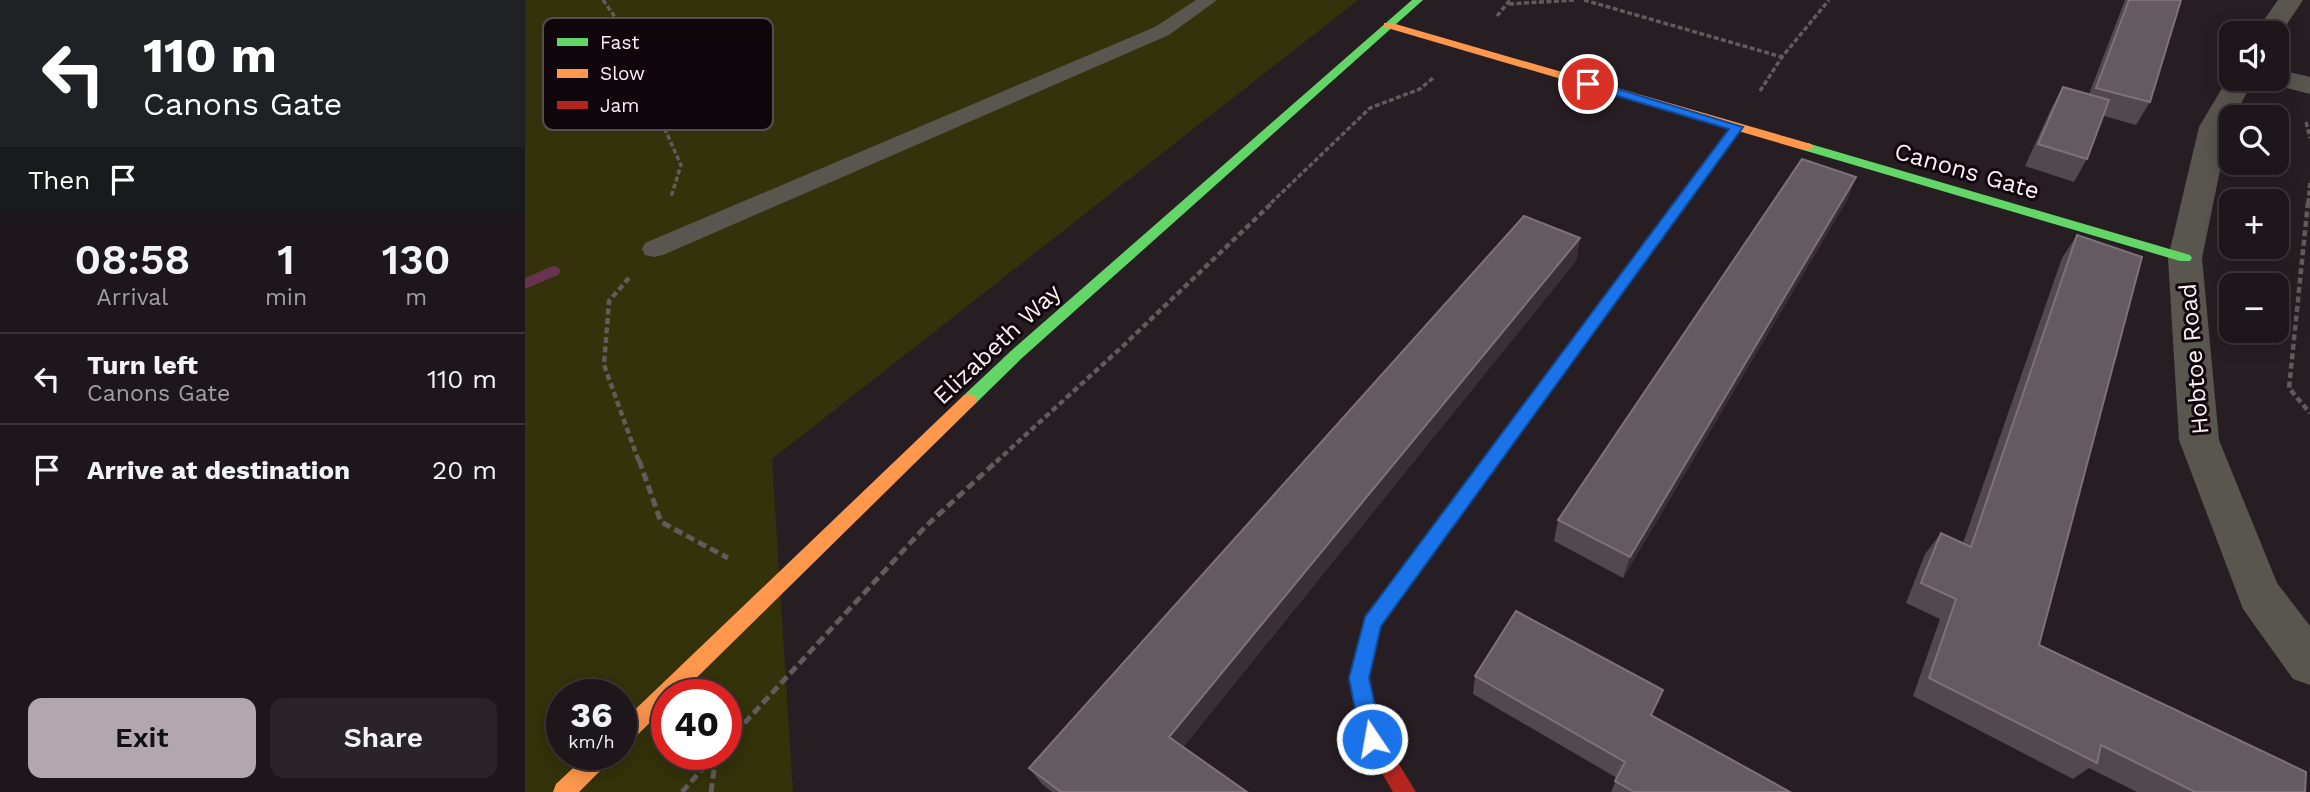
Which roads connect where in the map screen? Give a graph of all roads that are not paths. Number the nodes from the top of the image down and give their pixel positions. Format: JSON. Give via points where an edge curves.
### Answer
{"nodes":[{"id":1,"x":1208,"y":0,"type":"edge"},
{"id":2,"x":1417,"y":0,"type":"edge"},
{"id":3,"x":2279,"y":3,"type":"edge"},
{"id":4,"x":2272,"y":21,"type":"edge"},
{"id":5,"x":1388,"y":25,"type":"junction"},
{"id":6,"x":2289,"y":80,"type":"edge"},
{"id":7,"x":2310,"y":86,"type":"edge"},
{"id":8,"x":2234,"y":91,"type":"edge"},
{"id":9,"x":1737,"y":127,"type":"junction"},
{"id":10,"x":654,"y":249,"type":"road end"},
{"id":11,"x":2185,"y":258,"type":"junction"},
{"id":12,"x":2310,"y":663,"type":"edge"},
{"id":13,"x":637,"y":722,"type":"edge"},
{"id":14,"x":587,"y":770,"type":"edge"},
{"id":15,"x":564,"y":792,"type":"edge"},
{"id":16,"x":1405,"y":792,"type":"edge"}],
"edges":[{"from":1,"to":10,"type":"lane","via":[[1162,31]]},
{"from":2,"to":5,"type":"street","name":"Elizabeth Way"},
{"from":3,"to":4,"type":"street"},
{"from":5,"to":9,"type":"street","name":"Canons Gate"},
{"from":5,"to":13,"type":"street","name":"Elizabeth Way","via":[[1017,354]]},
{"from":6,"to":7,"type":"street"},
{"from":8,"to":11,"type":"street","name":"Hobtoe Road","via":[[2214,127]]},
{"from":9,"to":11,"type":"street","name":"Canons Gate"},
{"from":9,"to":16,"type":"street","via":[[1372,623],[1359,678],[1372,739]]},
{"from":11,"to":12,"type":"street","name":"Hobtoe Road","via":[[2199,440],[2259,595]]},
{"from":14,"to":15,"type":"street"}]}
